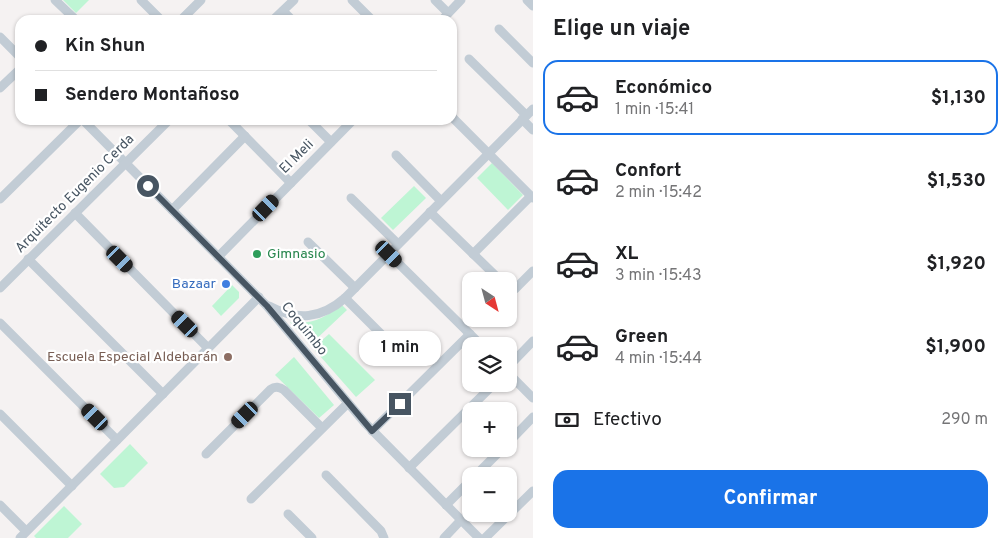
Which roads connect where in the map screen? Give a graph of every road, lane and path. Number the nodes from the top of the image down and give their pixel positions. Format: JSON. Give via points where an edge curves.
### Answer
{"nodes":[{"id":1,"x":56,"y":0,"type":"edge"},
{"id":2,"x":141,"y":0,"type":"edge"},
{"id":3,"x":201,"y":0,"type":"edge"},
{"id":4,"x":294,"y":0,"type":"edge"},
{"id":5,"x":352,"y":0,"type":"edge"},
{"id":6,"x":436,"y":0,"type":"edge"},
{"id":7,"x":461,"y":0,"type":"edge"},
{"id":8,"x":527,"y":0,"type":"edge"},
{"id":9,"x":533,"y":6,"type":"edge"},
{"id":10,"x":283,"y":11,"type":"junction"},
{"id":11,"x":71,"y":15,"type":"edge"},
{"id":12,"x":156,"y":15,"type":"edge"},
{"id":13,"x":186,"y":15,"type":"edge"},
{"id":14,"x":279,"y":15,"type":"edge"},
{"id":15,"x":287,"y":15,"type":"edge"},
{"id":16,"x":367,"y":15,"type":"edge"},
{"id":17,"x":444,"y":15,"type":"edge"},
{"id":18,"x":446,"y":15,"type":"edge"},
{"id":19,"x":499,"y":29,"type":"dead end"},
{"id":20,"x":0,"y":37,"type":"edge"},
{"id":21,"x":15,"y":52,"type":"edge"},
{"id":22,"x":469,"y":59,"type":"dead end"},
{"id":23,"x":533,"y":63,"type":"edge"},
{"id":24,"x":15,"y":74,"type":"edge"},
{"id":25,"x":0,"y":88,"type":"edge"},
{"id":26,"x":527,"y":114,"type":"edge"},
{"id":27,"x":457,"y":122,"type":"edge"},
{"id":28,"x":76,"y":125,"type":"edge"},
{"id":29,"x":86,"y":125,"type":"edge"},
{"id":30,"x":164,"y":125,"type":"edge"},
{"id":31,"x":234,"y":125,"type":"edge"},
{"id":32,"x":314,"y":125,"type":"edge"},
{"id":33,"x":348,"y":125,"type":"edge"},
{"id":34,"x":533,"y":130,"type":"edge"},
{"id":35,"x":245,"y":136,"type":"junction"},
{"id":36,"x":331,"y":142,"type":"junction"},
{"id":37,"x":489,"y":153,"type":"junction"},
{"id":38,"x":396,"y":155,"type":"dead end"},
{"id":39,"x":125,"y":163,"type":"junction"},
{"id":40,"x":291,"y":183,"type":"junction"},
{"id":41,"x":532,"y":197,"type":"edge"},
{"id":42,"x":352,"y":198,"type":"dead end"},
{"id":43,"x":0,"y":199,"type":"edge"},
{"id":44,"x":441,"y":201,"type":"junction"},
{"id":45,"x":172,"y":210,"type":"junction"},
{"id":46,"x":430,"y":212,"type":"junction"},
{"id":47,"x":74,"y":213,"type":"junction"},
{"id":48,"x":308,"y":242,"type":"dead end"},
{"id":49,"x":398,"y":244,"type":"junction"},
{"id":50,"x":389,"y":254,"type":"junction"},
{"id":51,"x":473,"y":254,"type":"junction"},
{"id":52,"x":218,"y":257,"type":"junction"},
{"id":53,"x":28,"y":259,"type":"junction"},
{"id":54,"x":533,"y":271,"type":"edge"},
{"id":55,"x":492,"y":272,"type":"edge"},
{"id":56,"x":518,"y":286,"type":"edge"},
{"id":57,"x":0,"y":288,"type":"edge"},
{"id":58,"x":355,"y":288,"type":"junction"},
{"id":59,"x":259,"y":298,"type":"junction"},
{"id":60,"x":345,"y":298,"type":"junction"},
{"id":61,"x":267,"y":306,"type":"junction"},
{"id":62,"x":0,"y":323,"type":"edge"},
{"id":63,"x":470,"y":334,"type":"junction"},
{"id":64,"x":473,"y":337,"type":"edge"},
{"id":65,"x":533,"y":341,"type":"edge"},
{"id":66,"x":393,"y":346,"type":"dead end"},
{"id":67,"x":208,"y":348,"type":"junction"},
{"id":68,"x":517,"y":358,"type":"edge"},
{"id":69,"x":517,"y":382,"type":"edge"},
{"id":70,"x":486,"y":392,"type":"edge"},
{"id":71,"x":163,"y":394,"type":"junction"},
{"id":72,"x":533,"y":398,"type":"edge"},
{"id":73,"x":348,"y":403,"type":"junction"},
{"id":74,"x":0,"y":414,"type":"edge"},
{"id":75,"x":533,"y":417,"type":"edge"},
{"id":76,"x":322,"y":428,"type":"junction"},
{"id":77,"x":372,"y":431,"type":"junction"},
{"id":78,"x":517,"y":434,"type":"edge"},
{"id":79,"x":117,"y":440,"type":"junction"},
{"id":80,"x":206,"y":454,"type":"dead end"},
{"id":81,"x":494,"y":457,"type":"edge"},
{"id":82,"x":484,"y":467,"type":"edge"},
{"id":83,"x":409,"y":468,"type":"junction"},
{"id":84,"x":326,"y":475,"type":"dead end"},
{"id":85,"x":72,"y":486,"type":"junction"},
{"id":86,"x":462,"y":489,"type":"edge"},
{"id":87,"x":533,"y":491,"type":"edge"},
{"id":88,"x":251,"y":498,"type":"dead end"},
{"id":89,"x":0,"y":505,"type":"edge"},
{"id":90,"x":446,"y":505,"type":"junction"},
{"id":91,"x":288,"y":514,"type":"dead end"},
{"id":92,"x":461,"y":520,"type":"junction"},
{"id":93,"x":23,"y":535,"type":"edge"},
{"id":94,"x":312,"y":538,"type":"edge"},
{"id":95,"x":384,"y":538,"type":"edge"},
{"id":96,"x":444,"y":538,"type":"edge"},
{"id":97,"x":479,"y":538,"type":"edge"},
{"id":98,"x":485,"y":538,"type":"edge"}],
"edges":[{"from":1,"to":11,"type":"street"},
{"from":2,"to":12,"type":"street"},
{"from":3,"to":13,"type":"street"},
{"from":4,"to":10,"type":"street"},
{"from":5,"to":16,"type":"street"},
{"from":6,"to":17,"type":"street"},
{"from":7,"to":18,"type":"street"},
{"from":8,"to":9,"type":"street"},
{"from":10,"to":14,"type":"street"},
{"from":10,"to":15,"type":"street"},
{"from":19,"to":23,"type":"street"},
{"from":20,"to":21,"type":"street"},
{"from":22,"to":26,"type":"street"},
{"from":24,"to":25,"type":"street"},
{"from":26,"to":34,"type":"street"},
{"from":26,"to":37,"type":"street"},
{"from":27,"to":37,"type":"street"},
{"from":28,"to":43,"type":"street"},
{"from":29,"to":39,"type":"street","name":"Coquimbo"},
{"from":30,"to":39,"type":"street","name":"Arquitecto Eugenio Cerda"},
{"from":31,"to":35,"type":"street"},
{"from":32,"to":36,"type":"street"},
{"from":33,"to":36,"type":"street","name":"El Meli"},
{"from":35,"to":40,"type":"street"},
{"from":35,"to":45,"type":"street"},
{"from":36,"to":40,"type":"street","name":"El Meli"},
{"from":37,"to":41,"type":"street"},
{"from":37,"to":44,"type":"street"},
{"from":38,"to":44,"type":"street"},
{"from":39,"to":45,"type":"street","name":"Coquimbo"},
{"from":39,"to":47,"type":"street","name":"Arquitecto Eugenio Cerda"},
{"from":40,"to":52,"type":"street","name":"El Meli"},
{"from":41,"to":51,"type":"street"},
{"from":42,"to":49,"type":"street"},
{"from":44,"to":46,"type":"street"},
{"from":45,"to":52,"type":"street","name":"Coquimbo"},
{"from":46,"to":49,"type":"street"},
{"from":46,"to":51,"type":"street"},
{"from":47,"to":53,"type":"street","name":"Arquitecto Eugenio Cerda"},
{"from":47,"to":67,"type":"street"},
{"from":48,"to":58,"type":"street"},
{"from":49,"to":50,"type":"street"},
{"from":50,"to":58,"type":"street"},
{"from":50,"to":63,"type":"street"},
{"from":51,"to":55,"type":"street"},
{"from":52,"to":59,"type":"street","name":"Coquimbo"},
{"from":53,"to":57,"type":"street","name":"Arquitecto Eugenio Cerda"},
{"from":53,"to":71,"type":"street"},
{"from":54,"to":56,"type":"street"},
{"from":58,"to":60,"type":"street"},
{"from":59,"to":61,"type":"street","name":"Coquimbo"},
{"from":59,"to":67,"type":"street"},
{"from":60,"to":61,"type":"street","via":[[325,312],[307,316],[289,315]]},
{"from":60,"to":66,"type":"street"},
{"from":61,"to":73,"type":"street","name":"Coquimbo"},
{"from":62,"to":79,"type":"street"},
{"from":63,"to":64,"type":"street"},
{"from":63,"to":77,"type":"street"},
{"from":65,"to":68,"type":"street"},
{"from":67,"to":71,"type":"street"},
{"from":69,"to":72,"type":"street"},
{"from":70,"to":83,"type":"street"},
{"from":71,"to":79,"type":"street"},
{"from":73,"to":76,"type":"street"},
{"from":73,"to":77,"type":"street","name":"Coquimbo"},
{"from":74,"to":85,"type":"street"},
{"from":75,"to":78,"type":"street"},
{"from":76,"to":80,"type":"street","via":[[277,387],[271,389]]},
{"from":76,"to":88,"type":"street"},
{"from":77,"to":83,"type":"street","name":"Coquimbo"},
{"from":79,"to":85,"type":"street"},
{"from":81,"to":82,"type":"street"},
{"from":83,"to":90,"type":"street","name":"Coquimbo"},
{"from":84,"to":95,"type":"street","via":[[381,531]]},
{"from":85,"to":93,"type":"street"},
{"from":86,"to":90,"type":"street"},
{"from":87,"to":98,"type":"street"},
{"from":89,"to":93,"type":"street"},
{"from":90,"to":92,"type":"street","name":"Coquimbo"},
{"from":91,"to":94,"type":"street"},
{"from":92,"to":96,"type":"street"},
{"from":92,"to":97,"type":"street","name":"Coquimbo"}]}
